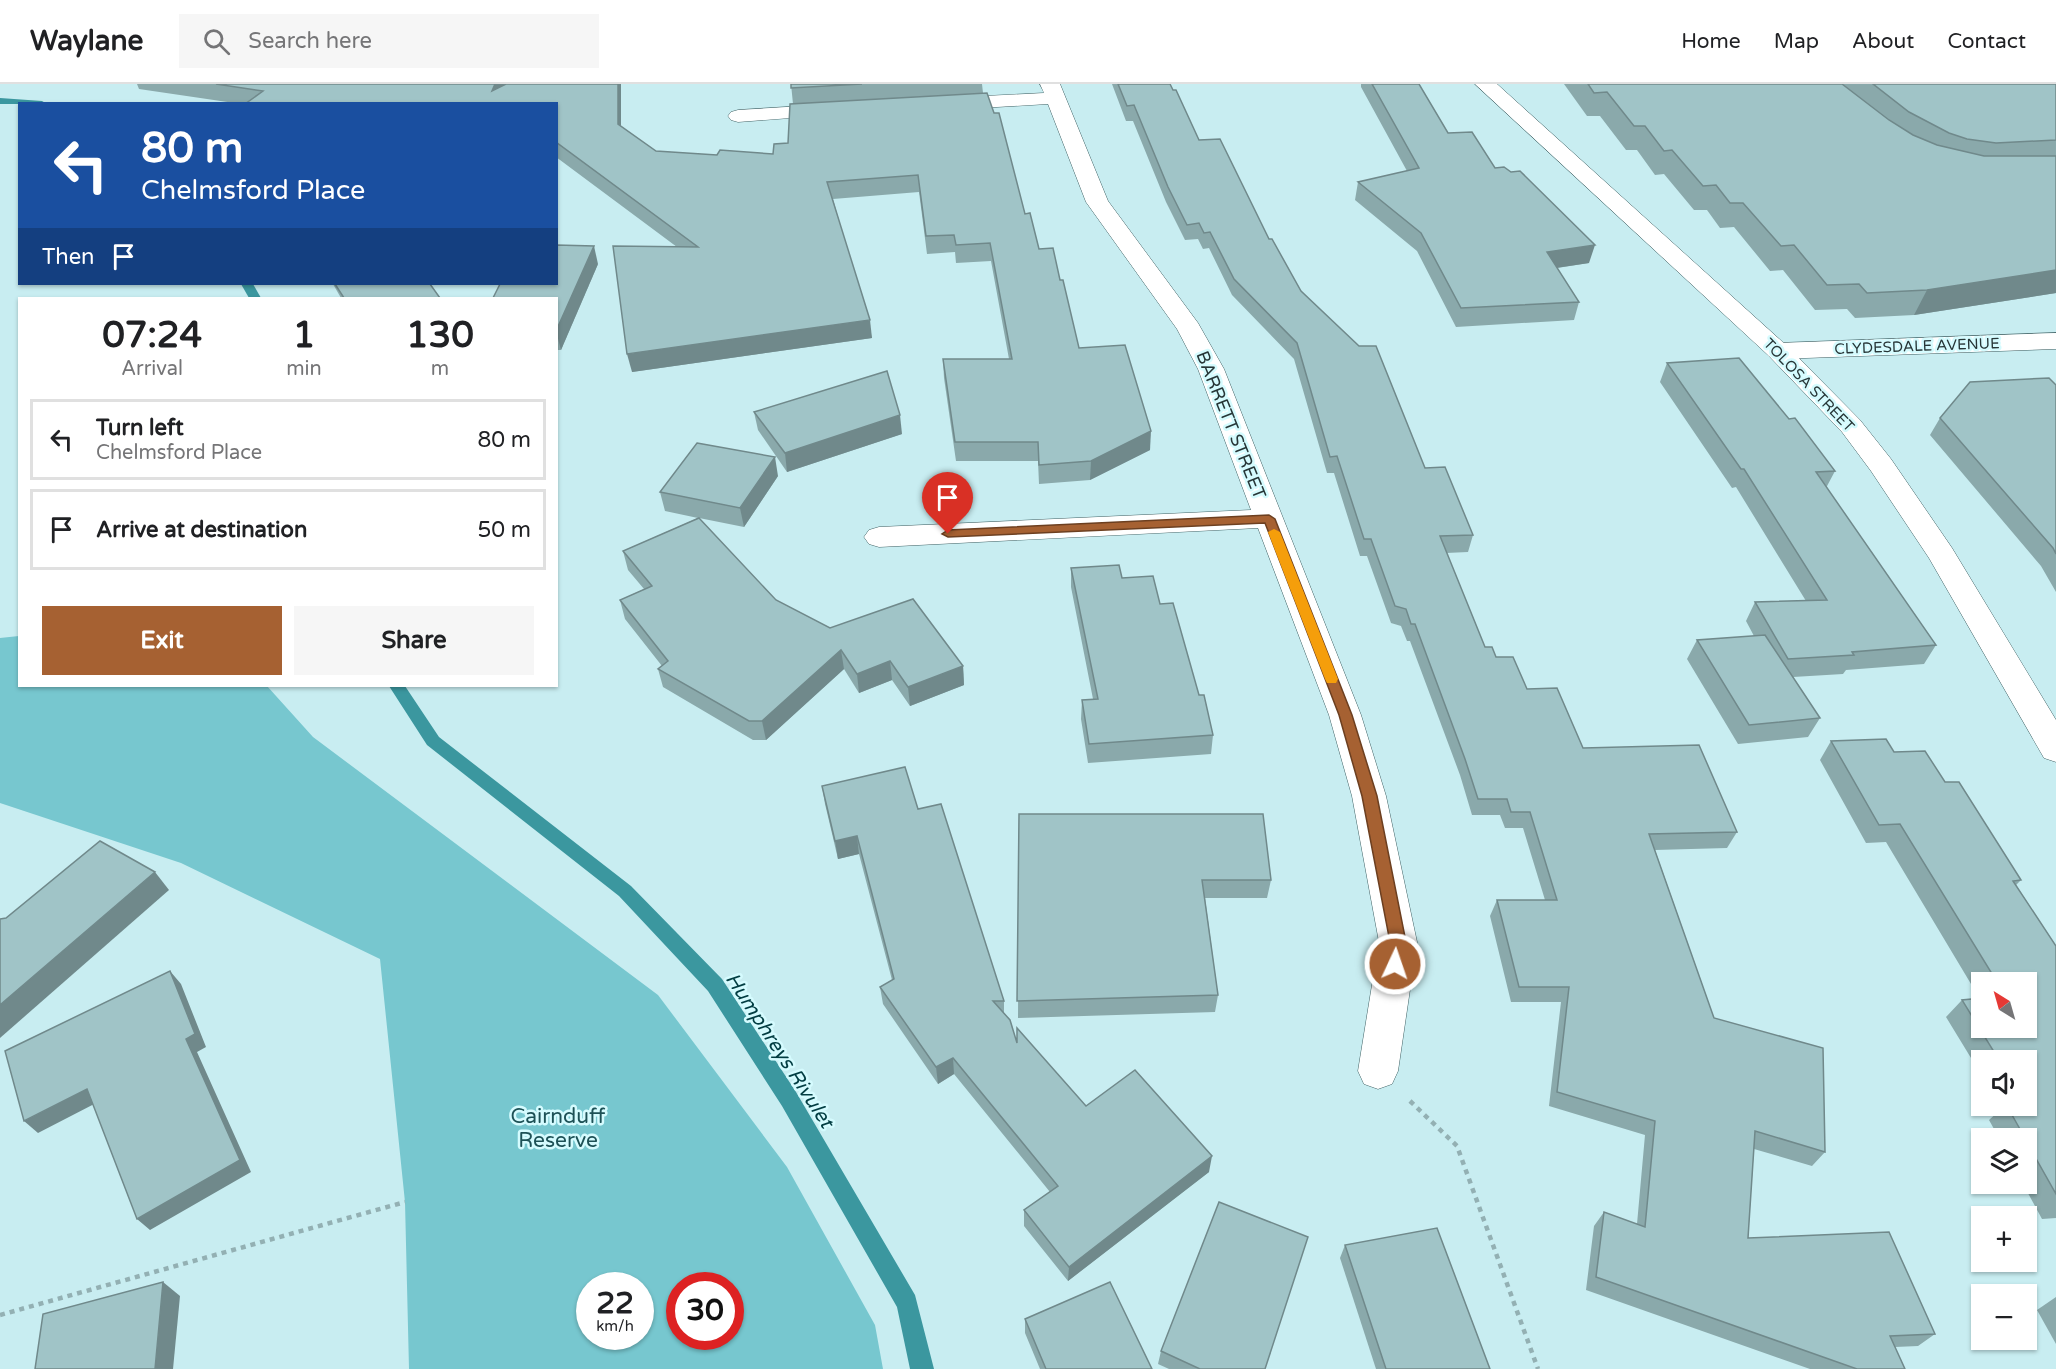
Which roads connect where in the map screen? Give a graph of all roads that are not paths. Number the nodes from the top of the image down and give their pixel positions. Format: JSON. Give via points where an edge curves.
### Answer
{"nodes":[{"id":1,"x":1485,"y":84,"type":"edge"},
{"id":2,"x":1053,"y":91,"type":"edge"},
{"id":3,"x":926,"y":105,"type":"edge"},
{"id":4,"x":855,"y":109,"type":"edge"},
{"id":5,"x":738,"y":116,"type":"dead end"},
{"id":6,"x":2056,"y":341,"type":"edge"},
{"id":7,"x":1778,"y":351,"type":"junction"},
{"id":8,"x":1269,"y":519,"type":"junction"},
{"id":9,"x":879,"y":537,"type":"dead end"},
{"id":10,"x":2056,"y":749,"type":"edge"},
{"id":11,"x":1378,"y":1071,"type":"road end"}],
"edges":[{"from":1,"to":7,"type":"street","name":"TOLOSA STREET"},
{"from":2,"to":3,"type":"street"},
{"from":2,"to":8,"type":"street","name":"BARRETT STREET","via":[[1097,202],[1189,328],[1211,369]]},
{"from":4,"to":5,"type":"street"},
{"from":6,"to":7,"type":"street","name":"CLYDESDALE AVENUE"},
{"from":7,"to":10,"type":"street","name":"TOLOSA STREET","via":[[1851,426],[1881,465],[1942,555]]},
{"from":8,"to":9,"type":"street"},
{"from":8,"to":11,"type":"street","name":"BARRETT STREET","via":[[1345,715],[1372,807],[1398,942]]}]}
